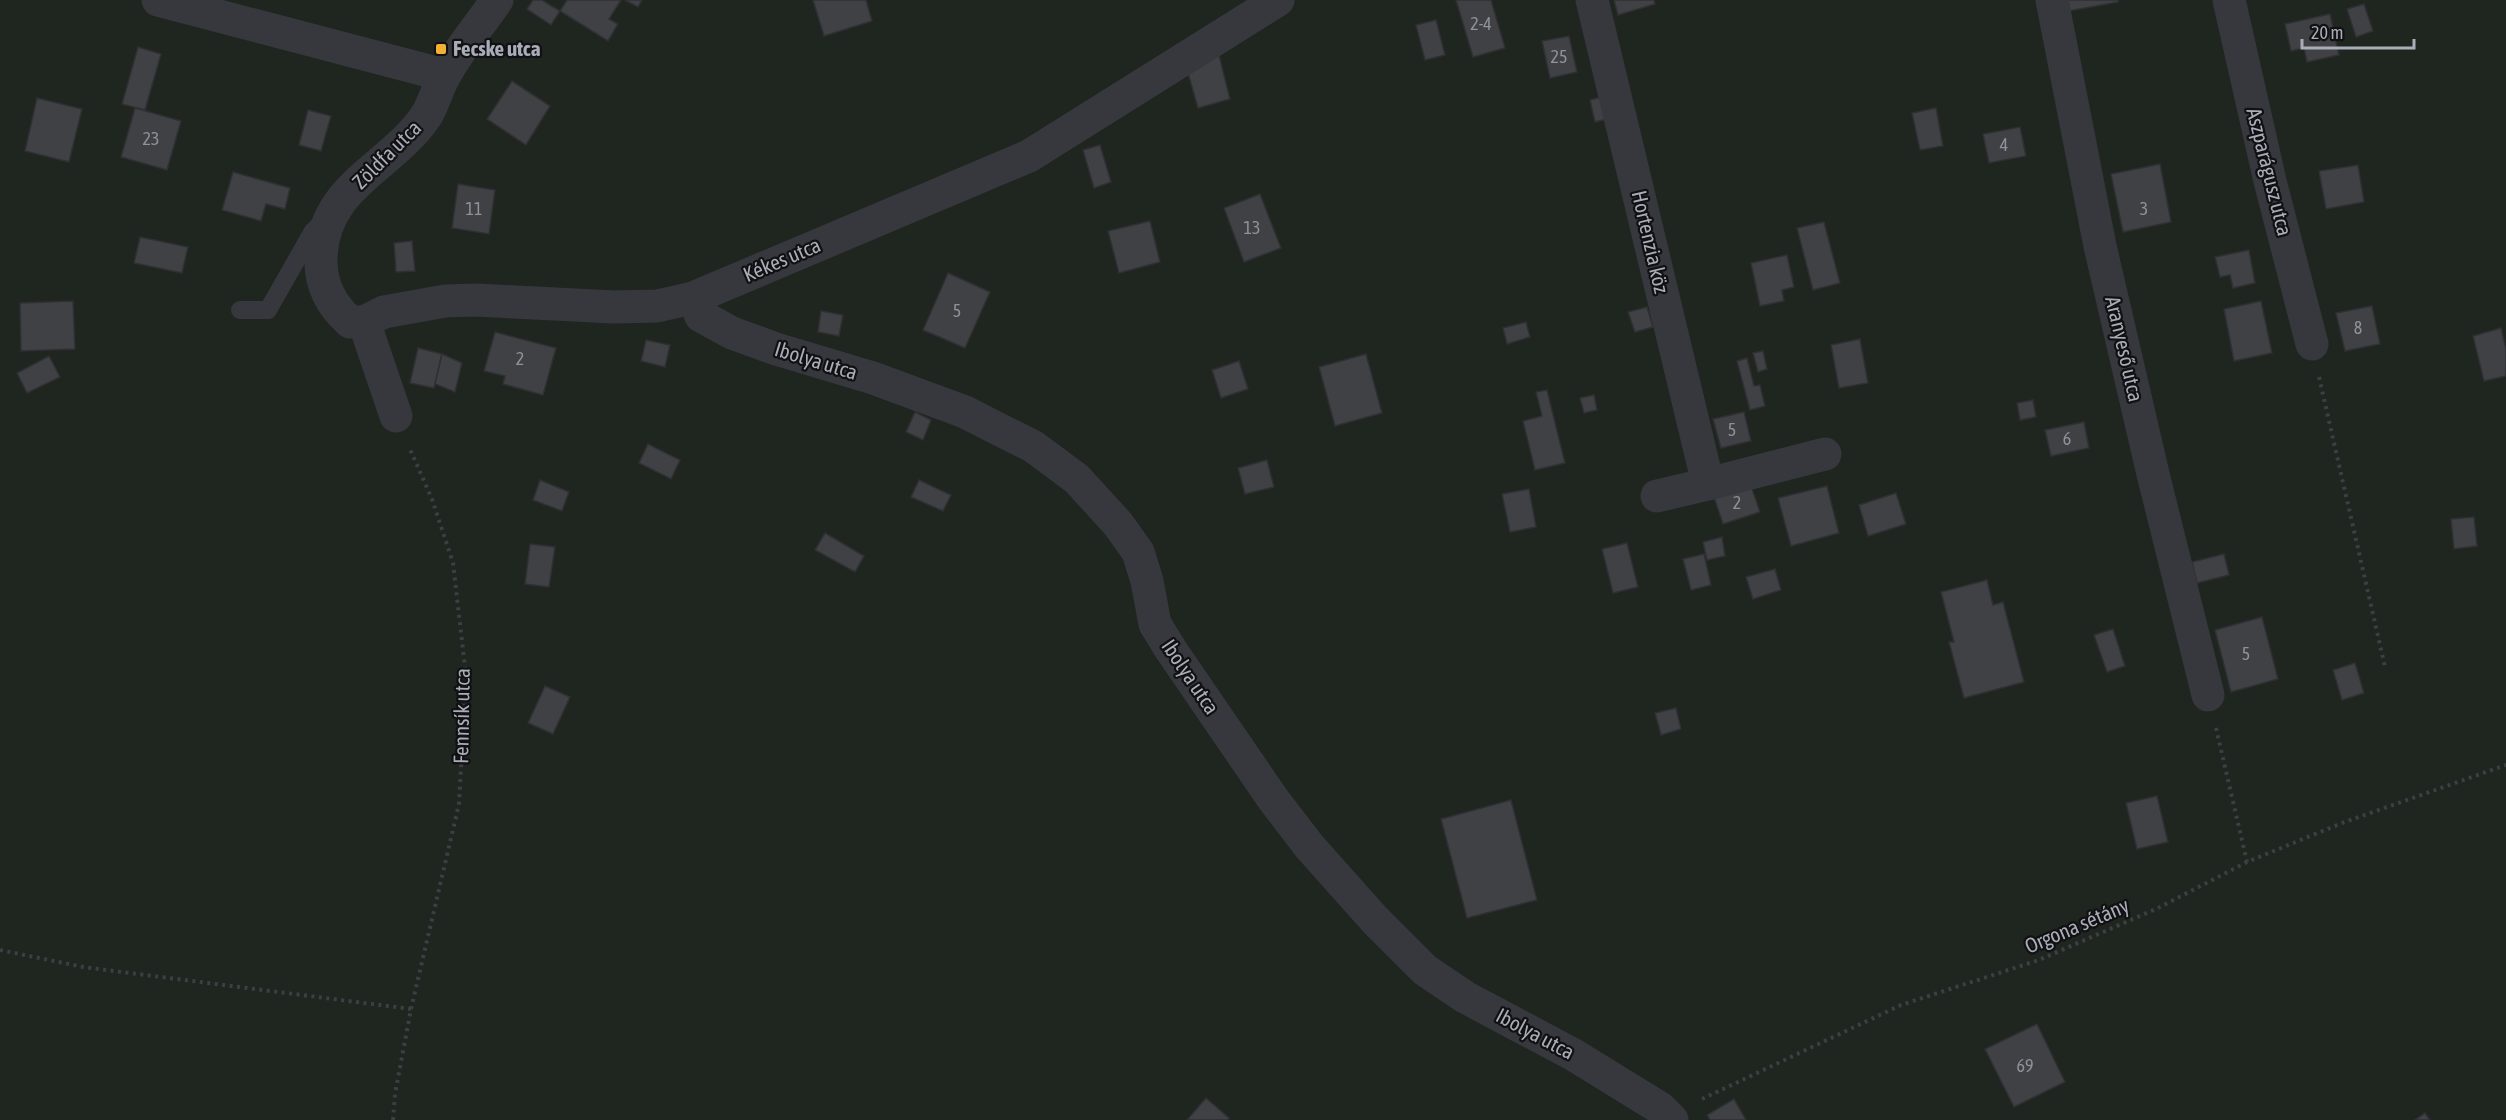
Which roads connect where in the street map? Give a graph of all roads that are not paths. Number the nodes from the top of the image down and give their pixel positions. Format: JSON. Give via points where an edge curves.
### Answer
{"nodes":[{"id":1,"x":497,"y":0,"type":"edge"},
{"id":2,"x":1278,"y":0,"type":"edge"},
{"id":3,"x":1592,"y":0,"type":"edge"},
{"id":4,"x":2052,"y":0,"type":"edge"},
{"id":5,"x":2229,"y":0,"type":"edge"},
{"id":6,"x":163,"y":1,"type":"edge"},
{"id":7,"x":444,"y":75,"type":"junction"},
{"id":8,"x":330,"y":216,"type":"junction"},
{"id":9,"x":693,"y":298,"type":"junction"},
{"id":10,"x":240,"y":310,"type":"dead end"},
{"id":11,"x":364,"y":322,"type":"junction"},
{"id":12,"x":2312,"y":344,"type":"road end"},
{"id":13,"x":396,"y":416,"type":"road end"},
{"id":14,"x":1825,"y":454,"type":"dead end"},
{"id":15,"x":1707,"y":484,"type":"junction"},
{"id":16,"x":1657,"y":496,"type":"dead end"},
{"id":17,"x":2208,"y":695,"type":"road end"},
{"id":18,"x":1666,"y":1114,"type":"edge"}],
"edges":[{"from":1,"to":7,"type":"street","name":"Zöldfa utca"},
{"from":2,"to":9,"type":"street","name":"Kékes utca","via":[[1029,156]]},
{"from":3,"to":15,"type":"street","name":"Hortenzia köz"},
{"from":4,"to":17,"type":"street","name":"Aranyeső utca","via":[[2100,246]]},
{"from":5,"to":12,"type":"street","name":"Aszparágusz utca"},
{"from":6,"to":7,"type":"street"},
{"from":7,"to":8,"type":"street","name":"Zöldfa utca","via":[[427,116],[371,169]]},
{"from":8,"to":10,"type":"lane","via":[[312,231],[268,310]]},
{"from":8,"to":11,"type":"street","via":[[323,235],[321,274],[334,308],[350,322]]},
{"from":9,"to":11,"type":"street","name":"Kékes utca","via":[[657,306],[614,307],[445,301],[384,312]]},
{"from":9,"to":18,"type":"street","name":"Ibolya utca","via":[[701,316],[732,333],[965,412],[1034,447],[1077,479],[1138,552],[1155,624],[1177,659],[1273,799],[1375,920],[1425,970],[1465,997],[1574,1055]]},
{"from":11,"to":13,"type":"street"},
{"from":14,"to":15,"type":"street"},
{"from":15,"to":16,"type":"street"}]}
